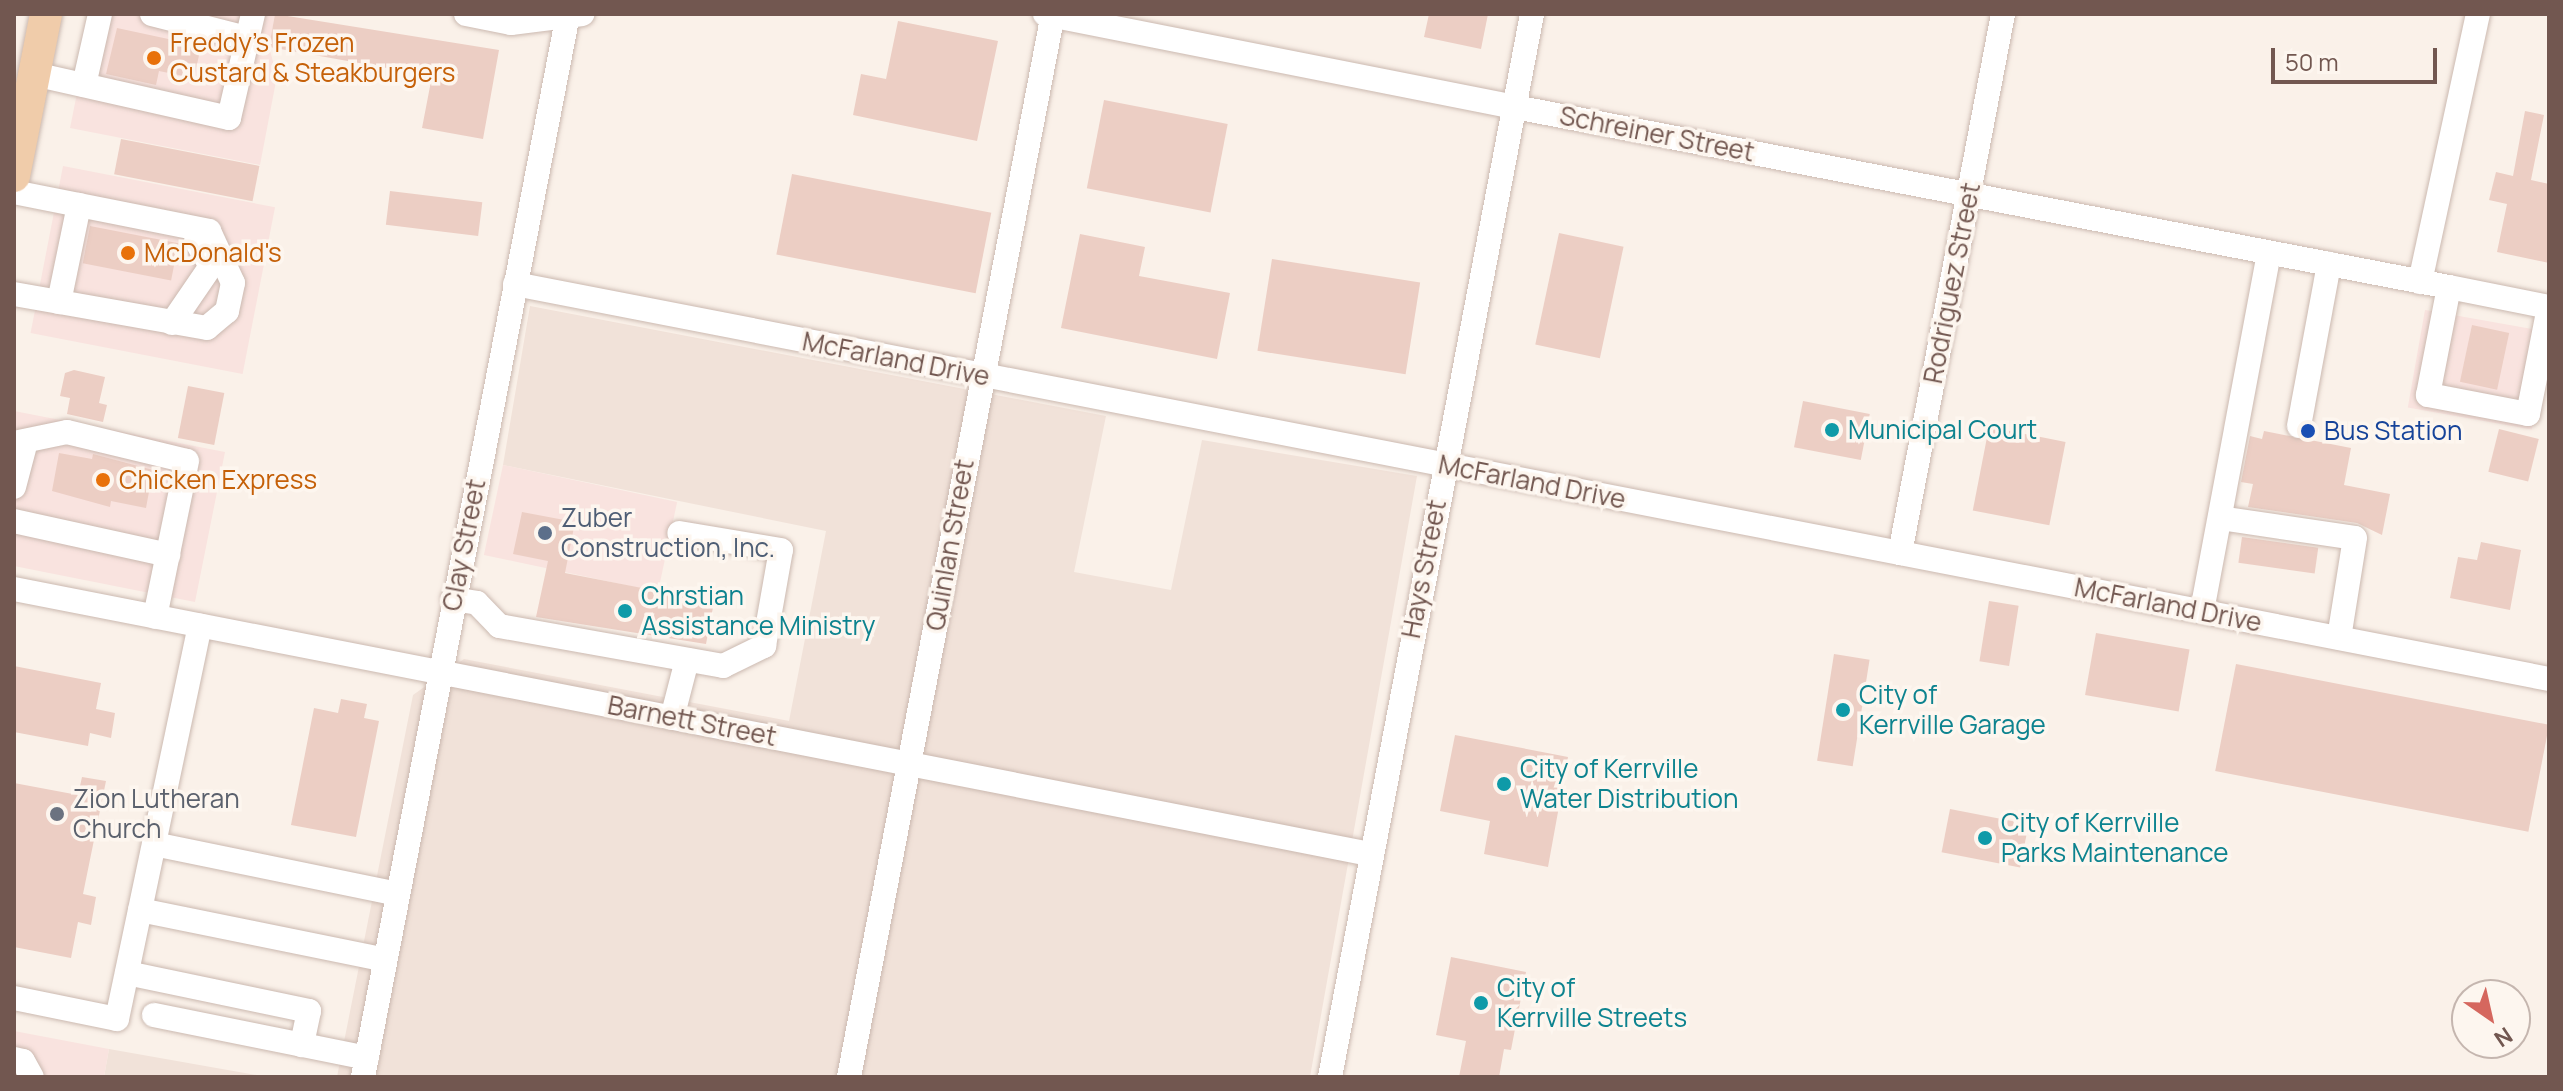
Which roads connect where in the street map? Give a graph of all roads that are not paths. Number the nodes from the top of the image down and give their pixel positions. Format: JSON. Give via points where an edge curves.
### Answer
{"nodes":[{"id":1,"x":46,"y":14,"type":"edge"},
{"id":2,"x":100,"y":14,"type":"edge"},
{"id":3,"x":152,"y":14,"type":"edge"},
{"id":4,"x":466,"y":14,"type":"edge"},
{"id":5,"x":1050,"y":14,"type":"edge"},
{"id":6,"x":1532,"y":14,"type":"edge"},
{"id":7,"x":2003,"y":14,"type":"edge"},
{"id":8,"x":2478,"y":14,"type":"edge"},
{"id":9,"x":572,"y":16,"type":"edge"},
{"id":10,"x":250,"y":26,"type":"edge"},
{"id":11,"x":34,"y":74,"type":"junction"},
{"id":12,"x":84,"y":85,"type":"junction"},
{"id":13,"x":1515,"y":107,"type":"junction"},
{"id":14,"x":14,"y":176,"type":"edge"},
{"id":15,"x":14,"y":192,"type":"edge"},
{"id":16,"x":1969,"y":195,"type":"junction"},
{"id":17,"x":78,"y":212,"type":"junction"},
{"id":18,"x":2269,"y":253,"type":"junction"},
{"id":19,"x":2329,"y":264,"type":"junction"},
{"id":20,"x":2420,"y":282,"type":"junction"},
{"id":21,"x":515,"y":284,"type":"junction"},
{"id":22,"x":2449,"y":287,"type":"junction"},
{"id":23,"x":14,"y":294,"type":"edge"},
{"id":24,"x":59,"y":302,"type":"junction"},
{"id":25,"x":2549,"y":307,"type":"edge"},
{"id":26,"x":174,"y":320,"type":"junction"},
{"id":27,"x":981,"y":376,"type":"junction"},
{"id":28,"x":2299,"y":426,"type":"dead end"},
{"id":29,"x":20,"y":444,"type":"edge"},
{"id":30,"x":1444,"y":465,"type":"junction"},
{"id":31,"x":14,"y":487,"type":"edge"},
{"id":32,"x":2220,"y":518,"type":"junction"},
{"id":33,"x":14,"y":521,"type":"edge"},
{"id":34,"x":679,"y":533,"type":"dead end"},
{"id":35,"x":1900,"y":553,"type":"junction"},
{"id":36,"x":168,"y":555,"type":"junction"},
{"id":37,"x":14,"y":589,"type":"edge"},
{"id":38,"x":453,"y":599,"type":"junction"},
{"id":39,"x":2202,"y":611,"type":"junction"},
{"id":40,"x":155,"y":617,"type":"junction"},
{"id":41,"x":200,"y":626,"type":"junction"},
{"id":42,"x":2339,"y":638,"type":"junction"},
{"id":43,"x":687,"y":660,"type":"junction"},
{"id":44,"x":439,"y":672,"type":"junction"},
{"id":45,"x":2549,"y":679,"type":"edge"},
{"id":46,"x":672,"y":718,"type":"junction"},
{"id":47,"x":911,"y":764,"type":"junction"},
{"id":48,"x":154,"y":844,"type":"junction"},
{"id":49,"x":1370,"y":854,"type":"junction"},
{"id":50,"x":398,"y":894,"type":"junction"},
{"id":51,"x":140,"y":910,"type":"junction"},
{"id":52,"x":385,"y":960,"type":"junction"},
{"id":53,"x":127,"y":973,"type":"junction"},
{"id":54,"x":14,"y":998,"type":"edge"},
{"id":55,"x":154,"y":1015,"type":"dead end"},
{"id":56,"x":302,"y":1045,"type":"junction"},
{"id":57,"x":14,"y":1059,"type":"edge"},
{"id":58,"x":365,"y":1068,"type":"edge"},
{"id":59,"x":32,"y":1077,"type":"edge"},
{"id":60,"x":849,"y":1077,"type":"edge"},
{"id":61,"x":1330,"y":1077,"type":"edge"}],
"edges":[{"from":1,"to":11,"type":"main road"},
{"from":2,"to":12,"type":"street"},
{"from":3,"to":10,"type":"street"},
{"from":4,"to":9,"type":"street","via":[[511,23]]},
{"from":5,"to":13,"type":"street","name":"Schreiner Street"},
{"from":5,"to":27,"type":"street","name":"Quinlan Street"},
{"from":6,"to":13,"type":"street","name":"Hays Street"},
{"from":7,"to":16,"type":"street","name":"Rodriguez Street"},
{"from":8,"to":20,"type":"street"},
{"from":9,"to":21,"type":"street","name":"Clay Street"},
{"from":10,"to":12,"type":"street","via":[[229,118]]},
{"from":11,"to":12,"type":"street"},
{"from":11,"to":14,"type":"main road"},
{"from":13,"to":16,"type":"street","name":"Schreiner Street"},
{"from":13,"to":30,"type":"street","name":"Hays Street"},
{"from":15,"to":17,"type":"street"},
{"from":16,"to":18,"type":"street","name":"Schreiner Street"},
{"from":16,"to":35,"type":"street","name":"Rodriguez Street"},
{"from":17,"to":24,"type":"street"},
{"from":17,"to":26,"type":"street","via":[[196,241],[222,293],[202,317]]},
{"from":17,"to":26,"type":"street","via":[[209,231],[233,283],[227,311],[207,328]]},
{"from":18,"to":19,"type":"street","name":"Schreiner Street"},
{"from":18,"to":32,"type":"street"},
{"from":19,"to":20,"type":"street","name":"Schreiner Street"},
{"from":19,"to":28,"type":"street"},
{"from":20,"to":22,"type":"street","name":"Schreiner Street"},
{"from":21,"to":27,"type":"street","name":"McFarland Drive"},
{"from":21,"to":38,"type":"street","name":"Clay Street"},
{"from":22,"to":25,"type":"street","name":"Schreiner Street"},
{"from":22,"to":25,"type":"street","via":[[2428,395],[2528,414]]},
{"from":23,"to":24,"type":"street"},
{"from":24,"to":26,"type":"street"},
{"from":27,"to":30,"type":"street","name":"McFarland Drive"},
{"from":27,"to":47,"type":"street","name":"Quinlan Street"},
{"from":29,"to":31,"type":"street"},
{"from":29,"to":36,"type":"street","via":[[67,432],[187,461]]},
{"from":30,"to":35,"type":"street","name":"McFarland Drive"},
{"from":30,"to":49,"type":"street","name":"Hays Street"},
{"from":32,"to":39,"type":"street"},
{"from":32,"to":42,"type":"street","via":[[2355,538]]},
{"from":33,"to":36,"type":"street"},
{"from":34,"to":43,"type":"street","via":[[781,550],[764,646],[723,666]]},
{"from":35,"to":39,"type":"street","name":"McFarland Drive"},
{"from":36,"to":40,"type":"street"},
{"from":37,"to":40,"type":"street","name":"Barnett Street"},
{"from":38,"to":43,"type":"street","via":[[477,603],[499,626]]},
{"from":38,"to":44,"type":"street","name":"Clay Street"},
{"from":39,"to":42,"type":"street","name":"McFarland Drive"},
{"from":40,"to":41,"type":"street","name":"Barnett Street"},
{"from":41,"to":44,"type":"street","name":"Barnett Street"},
{"from":41,"to":48,"type":"street"},
{"from":42,"to":45,"type":"street","name":"McFarland Drive"},
{"from":43,"to":46,"type":"street"},
{"from":44,"to":46,"type":"street","name":"Barnett Street"},
{"from":44,"to":50,"type":"street","name":"Clay Street"},
{"from":46,"to":47,"type":"street","name":"Barnett Street"},
{"from":47,"to":49,"type":"street","name":"Barnett Street"},
{"from":47,"to":60,"type":"street","name":"Quinlan Street"},
{"from":48,"to":50,"type":"street"},
{"from":48,"to":51,"type":"street"},
{"from":49,"to":61,"type":"street","name":"Hays Street"},
{"from":50,"to":52,"type":"street","name":"Clay Street"},
{"from":51,"to":52,"type":"street"},
{"from":51,"to":53,"type":"street"},
{"from":52,"to":58,"type":"street","name":"Clay Street"},
{"from":53,"to":54,"type":"street","via":[[117,1019]]},
{"from":53,"to":56,"type":"street","via":[[309,1011]]},
{"from":55,"to":56,"type":"street"},
{"from":56,"to":58,"type":"street"},
{"from":57,"to":59,"type":"street","via":[[23,1061]]}]}
